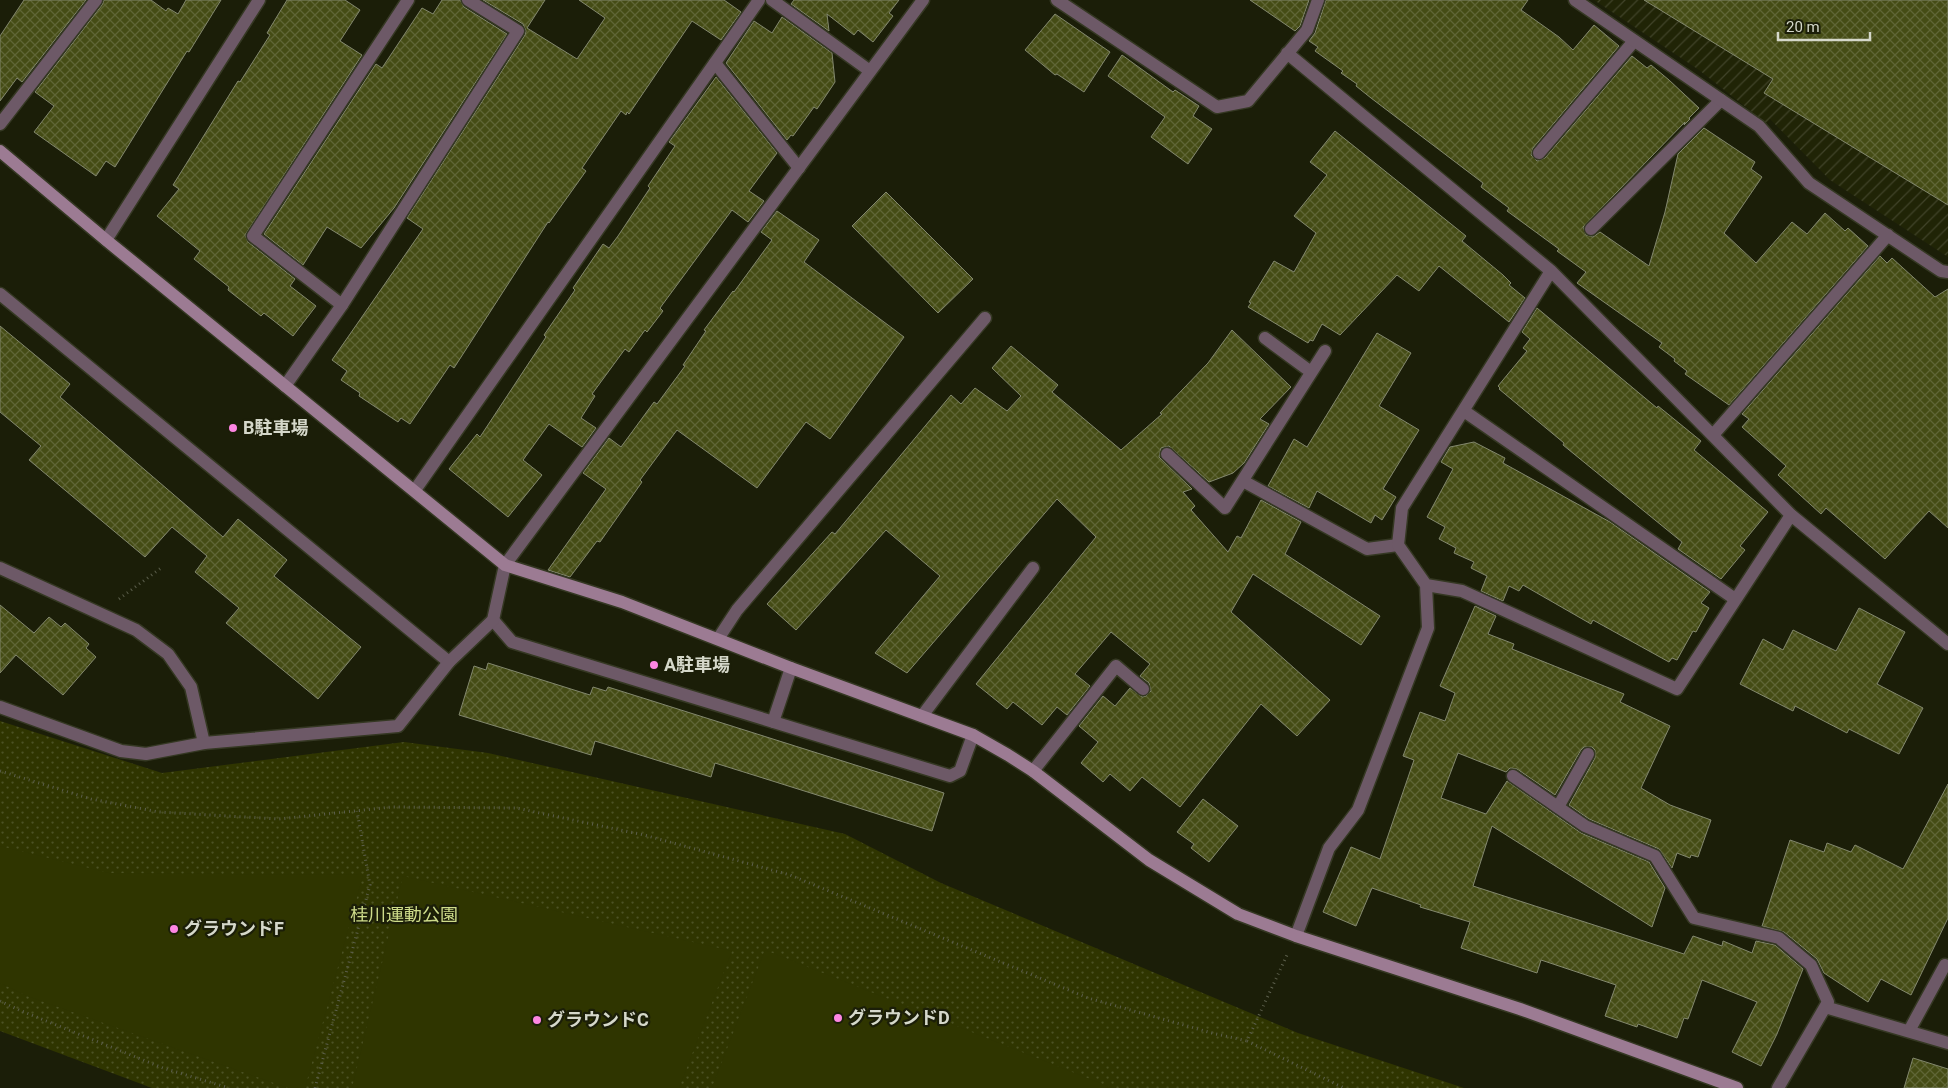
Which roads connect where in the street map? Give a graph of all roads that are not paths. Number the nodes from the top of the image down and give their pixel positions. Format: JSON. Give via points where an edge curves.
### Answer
{"nodes":[{"id":1,"x":96,"y":0,"type":"edge"},
{"id":2,"x":259,"y":0,"type":"edge"},
{"id":3,"x":408,"y":0,"type":"edge"},
{"id":4,"x":468,"y":0,"type":"edge"},
{"id":5,"x":759,"y":0,"type":"edge"},
{"id":6,"x":772,"y":0,"type":"edge"},
{"id":7,"x":1057,"y":0,"type":"edge"},
{"id":8,"x":1318,"y":0,"type":"edge"},
{"id":9,"x":1575,"y":0,"type":"edge"},
{"id":10,"x":919,"y":1,"type":"edge"},
{"id":11,"x":1634,"y":41,"type":"junction"},
{"id":12,"x":1287,"y":53,"type":"junction"},
{"id":13,"x":716,"y":63,"type":"junction"},
{"id":14,"x":870,"y":72,"type":"junction"},
{"id":15,"x":1721,"y":100,"type":"junction"},
{"id":16,"x":0,"y":124,"type":"edge"},
{"id":17,"x":0,"y":151,"type":"edge"},
{"id":18,"x":1539,"y":153,"type":"dead end"},
{"id":19,"x":799,"y":168,"type":"junction"},
{"id":20,"x":1592,"y":230,"type":"dead end"},
{"id":21,"x":1888,"y":236,"type":"junction"},
{"id":22,"x":106,"y":240,"type":"junction"},
{"id":23,"x":1551,"y":270,"type":"junction"},
{"id":24,"x":1948,"y":272,"type":"edge"},
{"id":25,"x":0,"y":294,"type":"edge"},
{"id":26,"x":342,"y":305,"type":"junction"},
{"id":27,"x":985,"y":318,"type":"dead end"},
{"id":28,"x":1265,"y":338,"type":"dead end"},
{"id":29,"x":1325,"y":351,"type":"dead end"},
{"id":30,"x":1311,"y":372,"type":"junction"},
{"id":31,"x":285,"y":386,"type":"junction"},
{"id":32,"x":1464,"y":410,"type":"junction"},
{"id":33,"x":1713,"y":435,"type":"junction"},
{"id":34,"x":1167,"y":454,"type":"dead end"},
{"id":35,"x":1242,"y":481,"type":"junction"},
{"id":36,"x":415,"y":490,"type":"junction"},
{"id":37,"x":1791,"y":515,"type":"junction"},
{"id":38,"x":1398,"y":546,"type":"junction"},
{"id":39,"x":505,"y":565,"type":"junction"},
{"id":40,"x":0,"y":568,"type":"edge"},
{"id":41,"x":1033,"y":568,"type":"dead end"},
{"id":42,"x":1426,"y":585,"type":"junction"},
{"id":43,"x":1735,"y":600,"type":"junction"},
{"id":44,"x":493,"y":620,"type":"junction"},
{"id":45,"x":718,"y":639,"type":"junction"},
{"id":46,"x":1948,"y":644,"type":"edge"},
{"id":47,"x":449,"y":662,"type":"junction"},
{"id":48,"x":791,"y":668,"type":"junction"},
{"id":49,"x":1143,"y":689,"type":"dead end"},
{"id":50,"x":0,"y":707,"type":"edge"},
{"id":51,"x":922,"y":716,"type":"junction"},
{"id":52,"x":772,"y":722,"type":"junction"},
{"id":53,"x":973,"y":735,"type":"junction"},
{"id":54,"x":204,"y":742,"type":"junction"},
{"id":55,"x":1588,"y":754,"type":"dead end"},
{"id":56,"x":1033,"y":771,"type":"junction"},
{"id":57,"x":1513,"y":776,"type":"dead end"},
{"id":58,"x":1558,"y":807,"type":"junction"},
{"id":59,"x":1296,"y":936,"type":"junction"},
{"id":60,"x":1945,"y":965,"type":"dead end"},
{"id":61,"x":1826,"y":1007,"type":"junction"},
{"id":62,"x":1909,"y":1031,"type":"junction"},
{"id":63,"x":1948,"y":1043,"type":"edge"},
{"id":64,"x":1737,"y":1088,"type":"edge"},
{"id":65,"x":1778,"y":1088,"type":"edge"}],
"edges":[{"from":1,"to":16,"type":"street"},
{"from":2,"to":22,"type":"street"},
{"from":3,"to":26,"type":"street","via":[[253,236]]},
{"from":4,"to":26,"type":"street","via":[[518,31]]},
{"from":5,"to":13,"type":"street"},
{"from":6,"to":14,"type":"street"},
{"from":7,"to":12,"type":"street","via":[[1216,107],[1248,101]]},
{"from":8,"to":12,"type":"street","via":[[1307,30]]},
{"from":9,"to":11,"type":"street"},
{"from":10,"to":14,"type":"street"},
{"from":11,"to":15,"type":"street"},
{"from":11,"to":18,"type":"street"},
{"from":12,"to":23,"type":"street"},
{"from":13,"to":19,"type":"street"},
{"from":13,"to":36,"type":"street"},
{"from":14,"to":19,"type":"street"},
{"from":15,"to":20,"type":"street"},
{"from":15,"to":21,"type":"street","via":[[1759,126],[1809,183]]},
{"from":17,"to":22,"type":"street"},
{"from":19,"to":39,"type":"street"},
{"from":21,"to":24,"type":"street","via":[[1941,271]]},
{"from":21,"to":33,"type":"street"},
{"from":22,"to":31,"type":"street"},
{"from":23,"to":32,"type":"street"},
{"from":23,"to":33,"type":"street"},
{"from":25,"to":47,"type":"street"},
{"from":26,"to":31,"type":"street"},
{"from":27,"to":45,"type":"street","via":[[736,610]]},
{"from":28,"to":30,"type":"street"},
{"from":29,"to":30,"type":"street"},
{"from":30,"to":35,"type":"street"},
{"from":31,"to":36,"type":"street"},
{"from":32,"to":38,"type":"street","via":[[1402,508]]},
{"from":32,"to":43,"type":"street"},
{"from":33,"to":37,"type":"street"},
{"from":34,"to":35,"type":"street","via":[[1225,508]]},
{"from":35,"to":38,"type":"street","via":[[1367,549]]},
{"from":36,"to":39,"type":"street"},
{"from":37,"to":43,"type":"street"},
{"from":37,"to":46,"type":"street"},
{"from":38,"to":42,"type":"street"},
{"from":39,"to":44,"type":"street"},
{"from":39,"to":45,"type":"street","via":[[622,602]]},
{"from":40,"to":54,"type":"street","via":[[136,630],[168,654],[191,687]]},
{"from":41,"to":51,"type":"street"},
{"from":42,"to":43,"type":"street","via":[[1462,591],[1677,689]]},
{"from":42,"to":59,"type":"street","via":[[1428,628],[1358,810],[1329,848]]},
{"from":44,"to":47,"type":"street"},
{"from":44,"to":52,"type":"street","via":[[512,642]]},
{"from":45,"to":48,"type":"street"},
{"from":47,"to":54,"type":"street","via":[[398,726]]},
{"from":48,"to":51,"type":"street"},
{"from":48,"to":52,"type":"street"},
{"from":49,"to":56,"type":"street","via":[[1116,666]]},
{"from":50,"to":54,"type":"street","via":[[121,751],[146,754]]},
{"from":51,"to":53,"type":"street"},
{"from":52,"to":53,"type":"street","via":[[950,776],[960,771]]},
{"from":53,"to":56,"type":"street"},
{"from":55,"to":58,"type":"street"},
{"from":56,"to":59,"type":"street","via":[[1149,860],[1238,914]]},
{"from":57,"to":58,"type":"street"},
{"from":58,"to":61,"type":"street","via":[[1584,826],[1654,856],[1694,918],[1779,938],[1811,965],[1828,1002]]},
{"from":59,"to":64,"type":"street","via":[[1520,1009]]},
{"from":60,"to":62,"type":"street"},
{"from":61,"to":62,"type":"street"},
{"from":61,"to":65,"type":"street"},
{"from":62,"to":63,"type":"street"}]}
